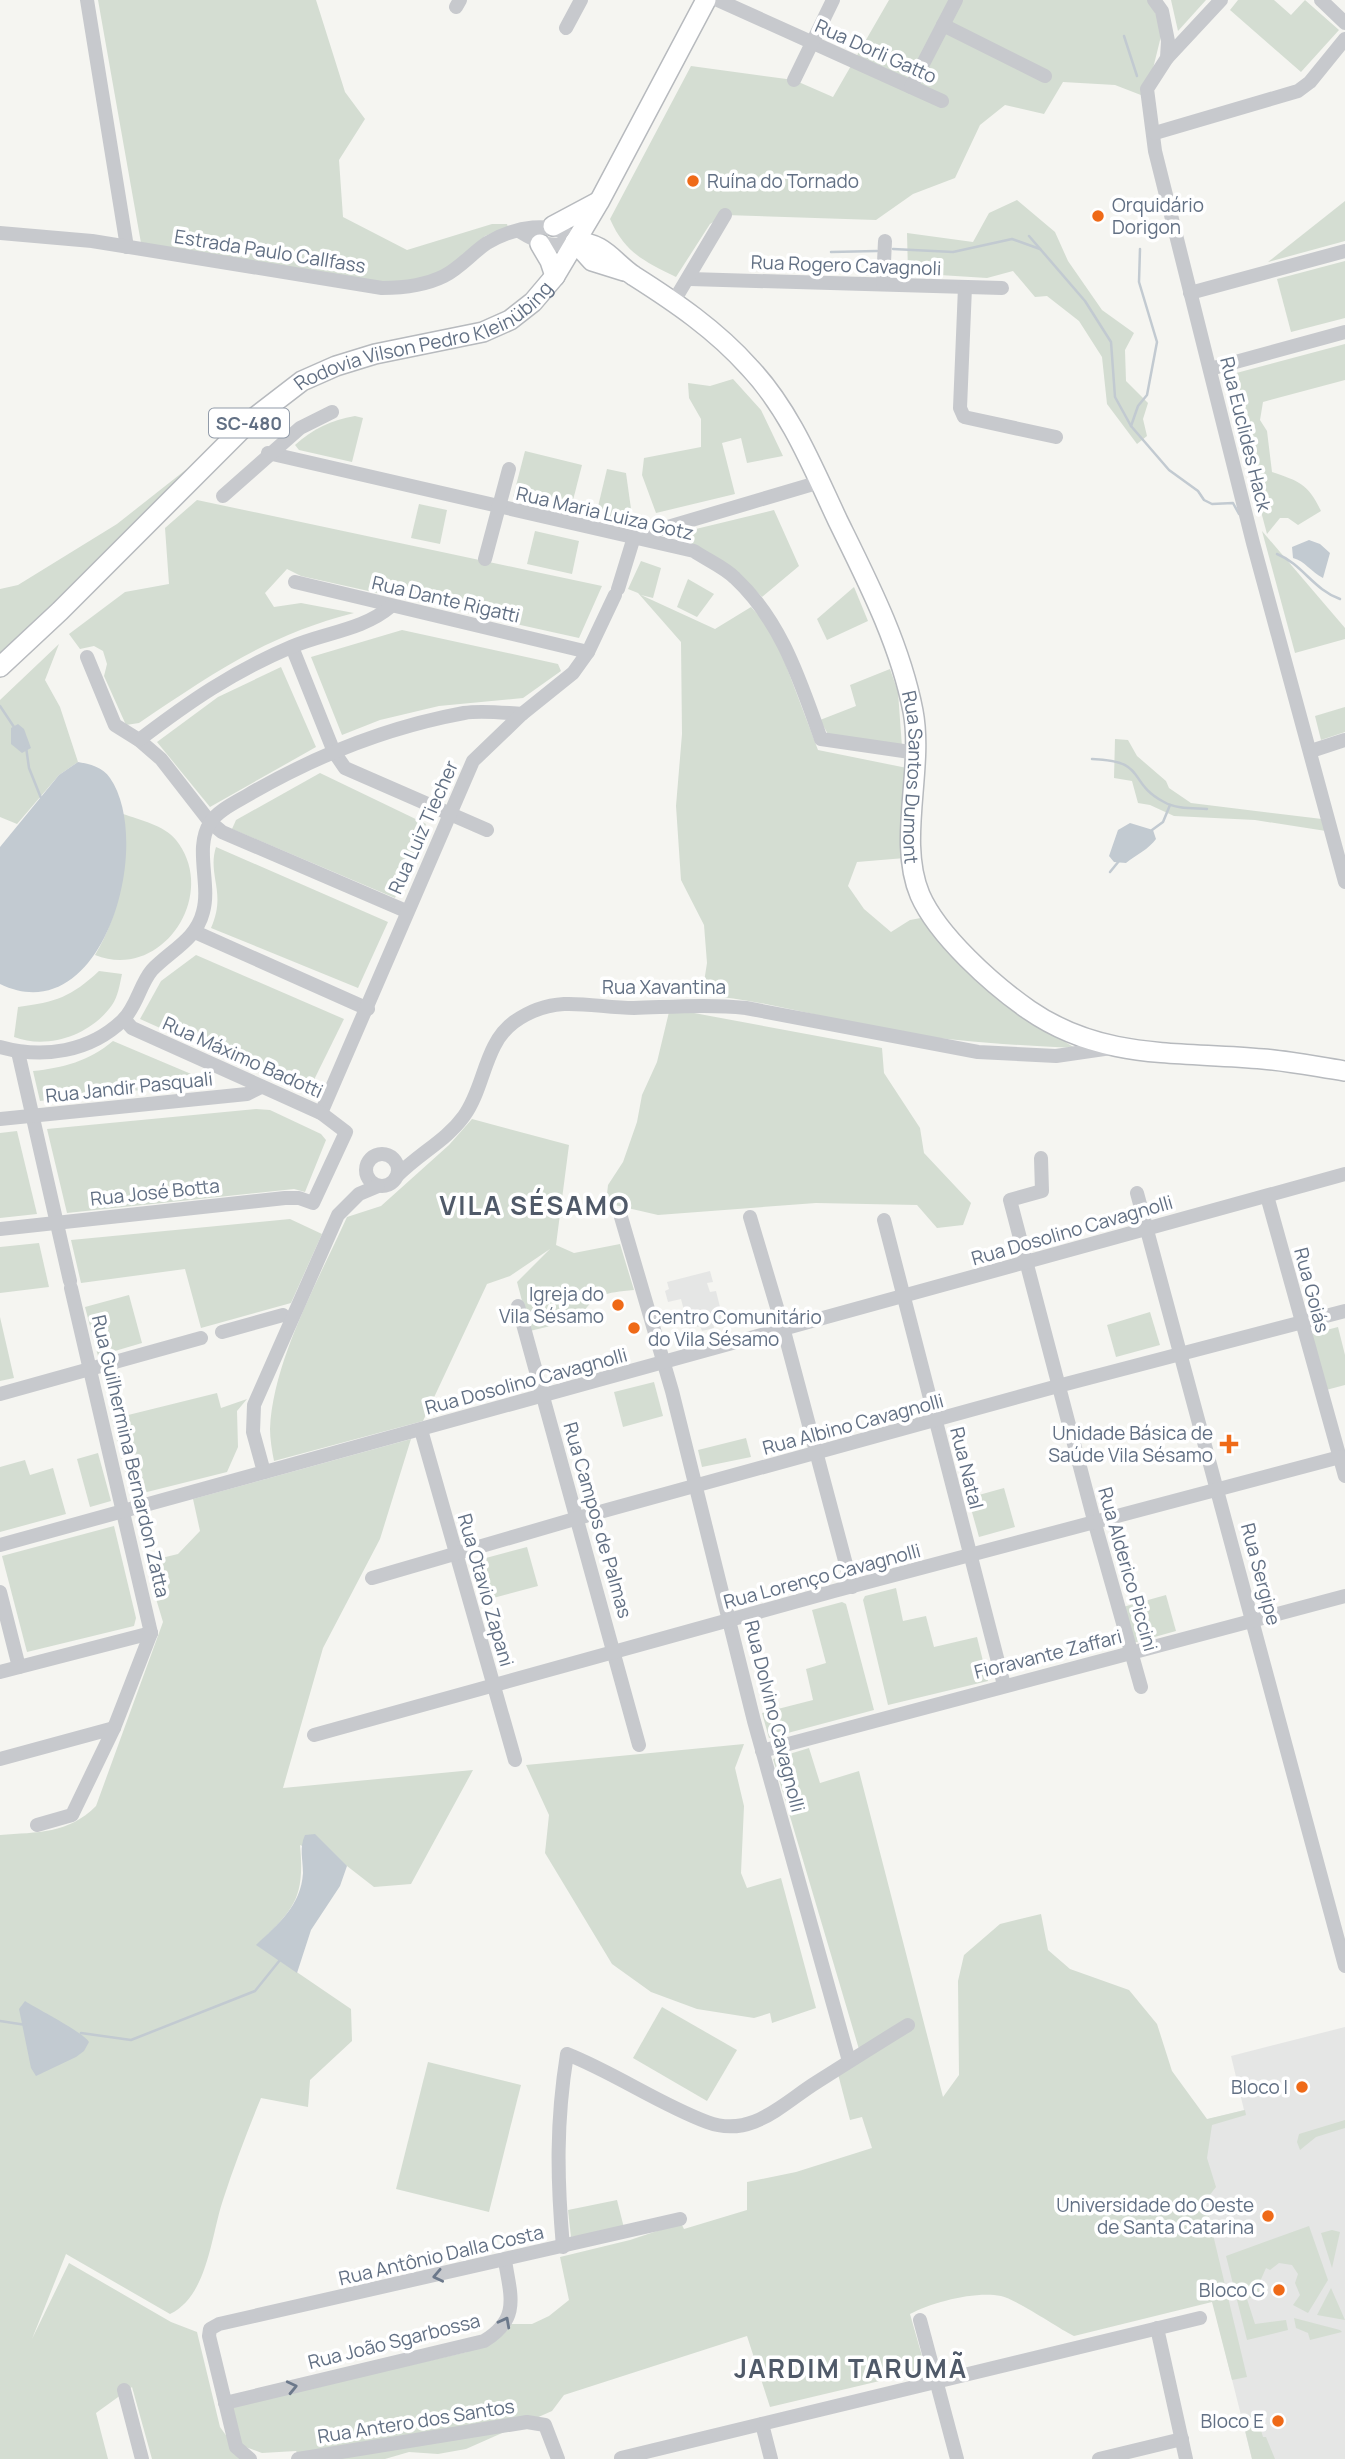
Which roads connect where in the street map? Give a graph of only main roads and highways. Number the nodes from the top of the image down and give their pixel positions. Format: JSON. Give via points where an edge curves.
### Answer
{"nodes":[{"id":1,"x":706,"y":0,"type":"edge"},
{"id":2,"x":599,"y":202,"type":"junction"},
{"id":3,"x":553,"y":226,"type":"road end"},
{"id":4,"x":576,"y":242,"type":"junction"},
{"id":5,"x":540,"y":244,"type":"road end"},
{"id":6,"x":601,"y":258,"type":"junction"},
{"id":7,"x":555,"y":276,"type":"junction"},
{"id":8,"x":0,"y":667,"type":"edge"},
{"id":9,"x":1345,"y":1071,"type":"edge"}],
"edges":[{"from":1,"to":2,"type":"main road","name":"Rodovia Vilson Pedro Kleinübing","number":"SC-480"},
{"from":2,"to":3,"type":"main road"},
{"from":2,"to":4,"type":"main road","name":"Rodovia Vilson Pedro Kleinübing","number":"SC-480"},
{"from":2,"to":6,"type":"main road","via":[[596,223]]},
{"from":4,"to":6,"type":"main road","name":"Rua Santos Dumont","via":[[598,245]]},
{"from":4,"to":7,"type":"main road","name":"Rodovia Vilson Pedro Kleinübing","number":"SC-480"},
{"from":5,"to":7,"type":"main road"},
{"from":6,"to":7,"type":"main road"},
{"from":6,"to":9,"type":"main road","name":"Rua Santos Dumont","via":[[674,301],[724,342],[764,384],[792,426],[895,646],[914,715],[913,864],[919,892],[930,915],[970,959],[1027,1008],[1064,1032],[1112,1048],[1264,1059]]},
{"from":7,"to":8,"type":"main road","name":"Rodovia Vilson Pedro Kleinübing","number":"SC-480","via":[[510,320],[483,332],[375,354],[302,382],[250,421]]}]}
